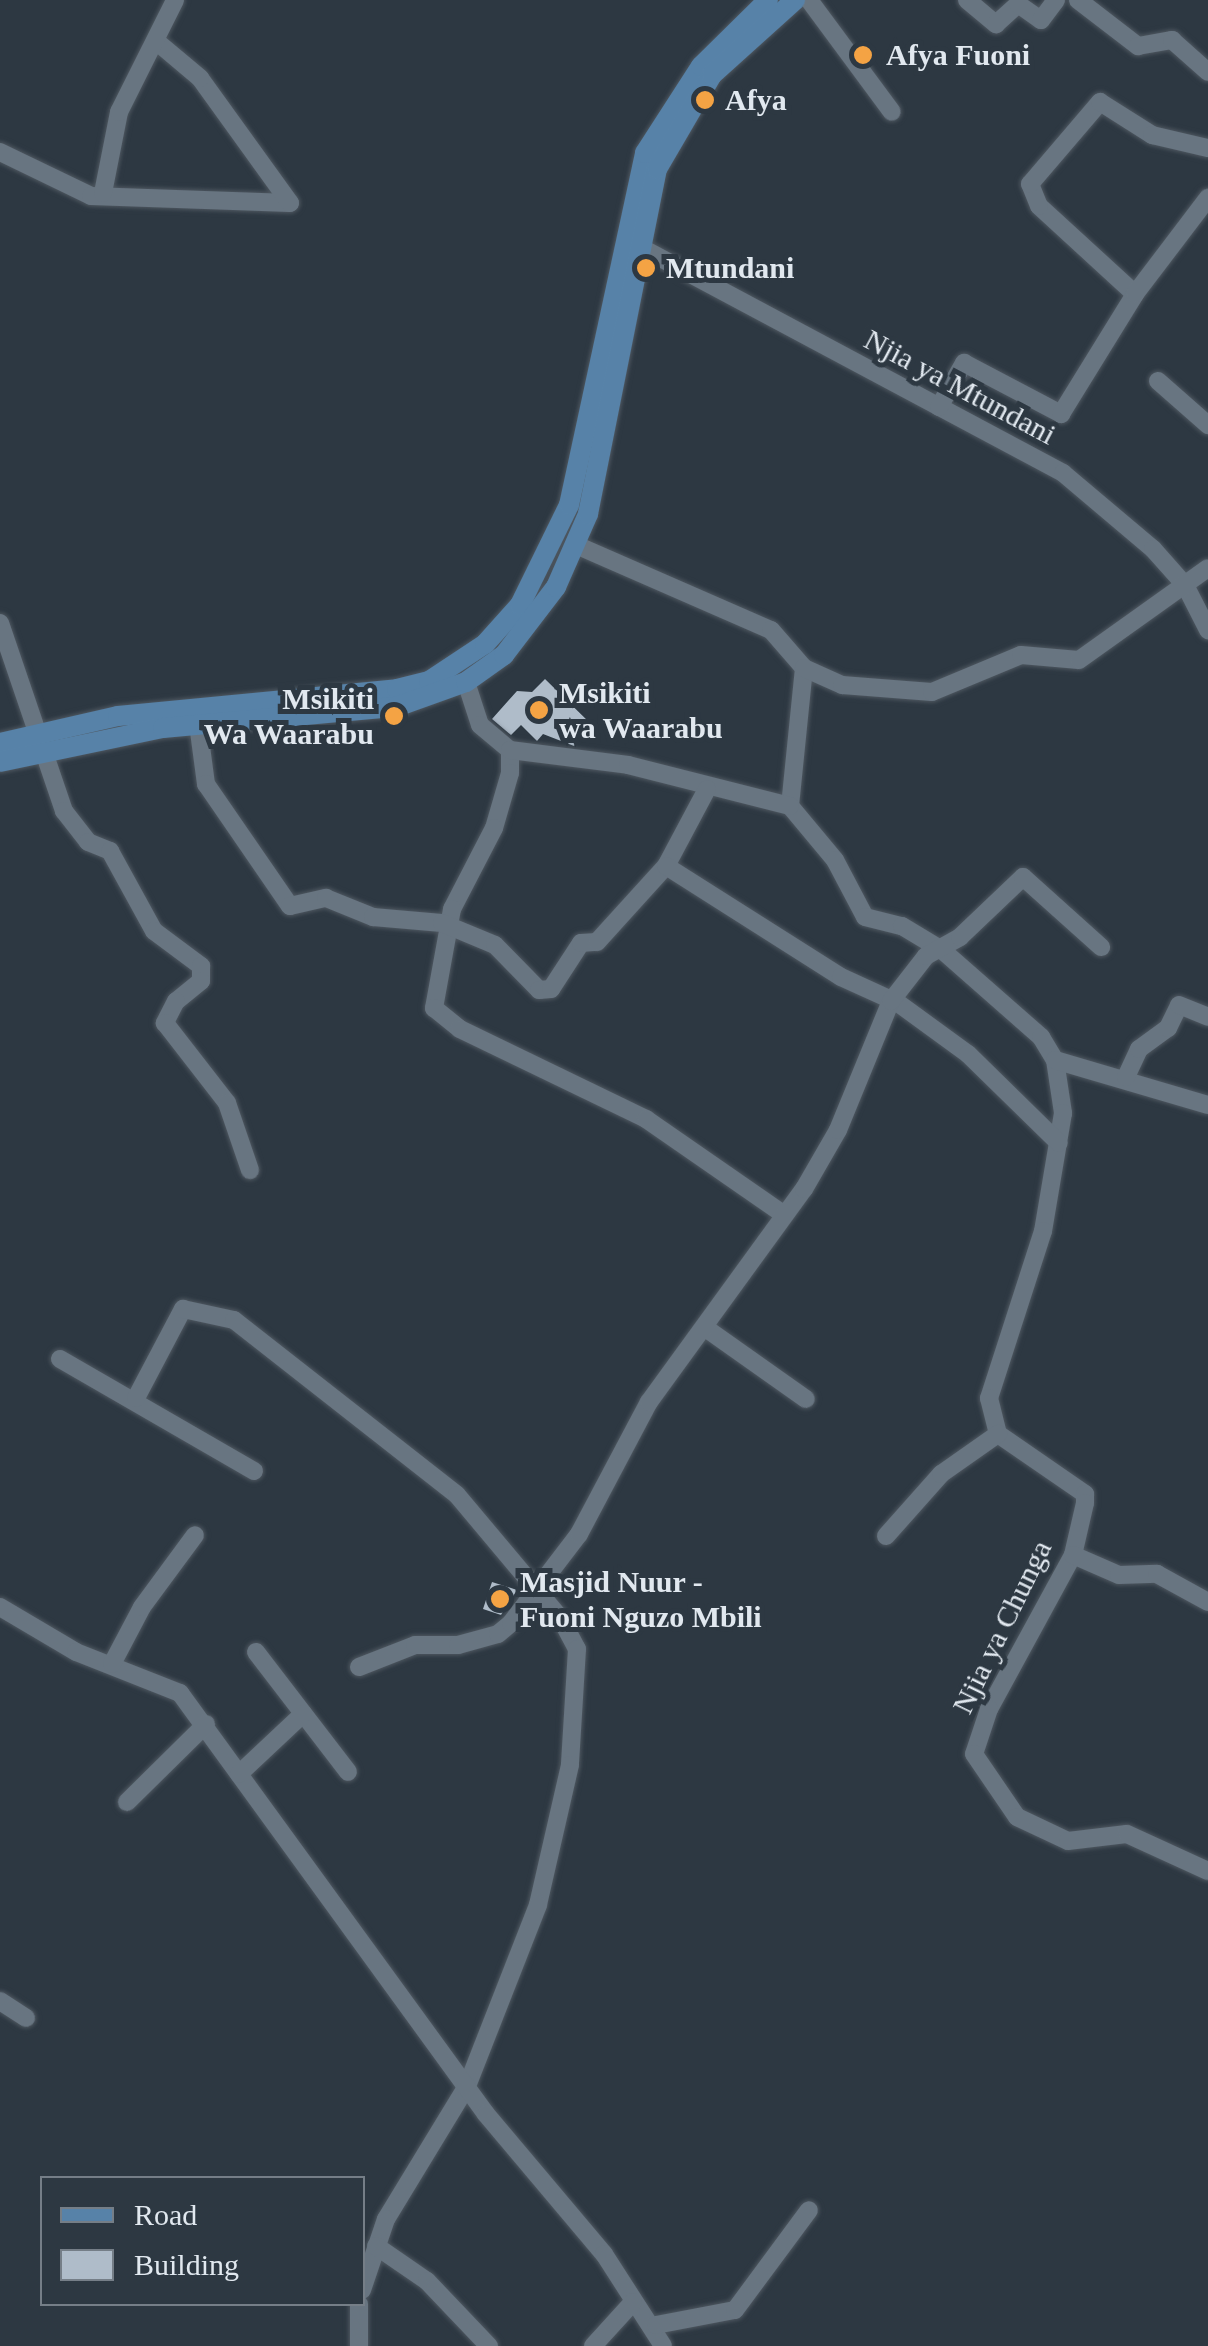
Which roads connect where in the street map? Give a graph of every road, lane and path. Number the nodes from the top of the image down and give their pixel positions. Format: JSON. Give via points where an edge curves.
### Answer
{"nodes":[{"id":1,"x":176,"y":0,"type":"edge"},
{"id":2,"x":768,"y":0,"type":"edge"},
{"id":3,"x":795,"y":0,"type":"edge"},
{"id":4,"x":809,"y":0,"type":"edge"},
{"id":5,"x":968,"y":0,"type":"edge"},
{"id":6,"x":1056,"y":0,"type":"edge"},
{"id":7,"x":1078,"y":0,"type":"edge"},
{"id":8,"x":156,"y":40,"type":"junction"},
{"id":9,"x":1208,"y":72,"type":"edge"},
{"id":10,"x":892,"y":112,"type":"dead end"},
{"id":11,"x":1208,"y":148,"type":"edge"},
{"id":12,"x":0,"y":152,"type":"edge"},
{"id":13,"x":103,"y":193,"type":"junction"},
{"id":14,"x":1208,"y":198,"type":"edge"},
{"id":15,"x":640,"y":247,"type":"junction"},
{"id":16,"x":1135,"y":294,"type":"junction"},
{"id":17,"x":1158,"y":381,"type":"dead end"},
{"id":18,"x":939,"y":407,"type":"junction"},
{"id":19,"x":1208,"y":425,"type":"edge"},
{"id":20,"x":576,"y":545,"type":"junction"},
{"id":21,"x":1208,"y":568,"type":"edge"},
{"id":22,"x":1185,"y":585,"type":"junction"},
{"id":23,"x":0,"y":623,"type":"edge"},
{"id":24,"x":1208,"y":630,"type":"edge"},
{"id":25,"x":804,"y":668,"type":"junction"},
{"id":26,"x":466,"y":682,"type":"junction"},
{"id":27,"x":198,"y":724,"type":"junction"},
{"id":28,"x":40,"y":741,"type":"junction"},
{"id":29,"x":0,"y":743,"type":"edge"},
{"id":30,"x":510,"y":750,"type":"junction"},
{"id":31,"x":0,"y":762,"type":"edge"},
{"id":32,"x":707,"y":788,"type":"junction"},
{"id":33,"x":790,"y":806,"type":"junction"},
{"id":34,"x":666,"y":866,"type":"junction"},
{"id":35,"x":450,"y":926,"type":"junction"},
{"id":36,"x":1101,"y":947,"type":"dead end"},
{"id":37,"x":942,"y":950,"type":"junction"},
{"id":38,"x":891,"y":1001,"type":"junction"},
{"id":39,"x":1208,"y":1017,"type":"edge"},
{"id":40,"x":1055,"y":1060,"type":"junction"},
{"id":41,"x":1126,"y":1077,"type":"junction"},
{"id":42,"x":1208,"y":1104,"type":"edge"},
{"id":43,"x":1059,"y":1143,"type":"junction"},
{"id":44,"x":250,"y":1170,"type":"dead end"},
{"id":45,"x":782,"y":1213,"type":"junction"},
{"id":46,"x":707,"y":1329,"type":"junction"},
{"id":47,"x":60,"y":1358,"type":"dead end"},
{"id":48,"x":136,"y":1398,"type":"junction"},
{"id":49,"x":806,"y":1399,"type":"dead end"},
{"id":50,"x":998,"y":1434,"type":"junction"},
{"id":51,"x":254,"y":1471,"type":"dead end"},
{"id":52,"x":195,"y":1536,"type":"dead end"},
{"id":53,"x":886,"y":1536,"type":"dead end"},
{"id":54,"x":1072,"y":1555,"type":"junction"},
{"id":55,"x":533,"y":1592,"type":"junction"},
{"id":56,"x":1208,"y":1602,"type":"edge"},
{"id":57,"x":0,"y":1608,"type":"edge"},
{"id":58,"x":256,"y":1652,"type":"dead end"},
{"id":59,"x":112,"y":1664,"type":"junction"},
{"id":60,"x":358,"y":1667,"type":"dead end"},
{"id":61,"x":304,"y":1714,"type":"junction"},
{"id":62,"x":206,"y":1724,"type":"junction"},
{"id":63,"x":348,"y":1772,"type":"dead end"},
{"id":64,"x":239,"y":1774,"type":"junction"},
{"id":65,"x":127,"y":1802,"type":"dead end"},
{"id":66,"x":1208,"y":1871,"type":"edge"},
{"id":67,"x":0,"y":2001,"type":"edge"},
{"id":68,"x":26,"y":2018,"type":"dead end"},
{"id":69,"x":467,"y":2086,"type":"junction"},
{"id":70,"x":809,"y":2210,"type":"dead end"},
{"id":71,"x":376,"y":2246,"type":"junction"},
{"id":72,"x":365,"y":2281,"type":"edge"},
{"id":73,"x":632,"y":2302,"type":"junction"},
{"id":74,"x":358,"y":2306,"type":"edge"},
{"id":75,"x":656,"y":2325,"type":"junction"},
{"id":76,"x":359,"y":2346,"type":"edge"},
{"id":77,"x":488,"y":2346,"type":"edge"},
{"id":78,"x":593,"y":2346,"type":"edge"},
{"id":79,"x":663,"y":2346,"type":"edge"}],
"edges":[{"from":1,"to":8,"type":"street"},
{"from":2,"to":28,"type":"main road","via":[[701,66],[646,153],[569,505],[538,573],[502,627],[452,669],[396,690],[180,708]]},
{"from":3,"to":15,"type":"main road","via":[[712,75],[689,110],[657,169]]},
{"from":4,"to":10,"type":"street"},
{"from":5,"to":6,"type":"street","via":[[996,24],[1018,4],[1041,20]]},
{"from":7,"to":9,"type":"street","via":[[1138,46],[1172,40]]},
{"from":8,"to":13,"type":"street","via":[[119,112]]},
{"from":8,"to":13,"type":"street","via":[[200,78],[290,203],[238,207]]},
{"from":11,"to":16,"type":"street","via":[[1152,135],[1100,102],[1030,184],[1039,206]]},
{"from":12,"to":13,"type":"street","via":[[91,196]]},
{"from":14,"to":16,"type":"street"},
{"from":15,"to":18,"type":"street","name":"Njia ya Mtundani"},
{"from":15,"to":20,"type":"main road","via":[[602,464]]},
{"from":16,"to":18,"type":"street","via":[[1060,414],[964,363]]},
{"from":17,"to":19,"type":"street"},
{"from":18,"to":22,"type":"street","name":"Njia ya Mtundani","via":[[1063,474]]},
{"from":20,"to":25,"type":"street","via":[[772,630]]},
{"from":20,"to":26,"type":"main road","via":[[530,625]]},
{"from":21,"to":22,"type":"street"},
{"from":22,"to":24,"type":"street","name":"Njia ya Mtundani"},
{"from":22,"to":25,"type":"street","via":[[1080,660],[1020,655],[932,692],[842,685]]},
{"from":23,"to":28,"type":"street"},
{"from":25,"to":33,"type":"street"},
{"from":26,"to":27,"type":"main road","via":[[396,707]]},
{"from":26,"to":30,"type":"street","via":[[480,725]]},
{"from":27,"to":28,"type":"main road"},
{"from":27,"to":35,"type":"street","via":[[206,784],[290,906],[326,898],[373,917]]},
{"from":28,"to":29,"type":"main road"},
{"from":28,"to":31,"type":"main road"},
{"from":28,"to":44,"type":"street","via":[[78,832],[110,851],[143,918],[200,966],[202,981],[176,1001],[165,1023],[227,1103]]},
{"from":30,"to":32,"type":"street","via":[[628,765]]},
{"from":30,"to":35,"type":"street","via":[[507,796]]},
{"from":32,"to":33,"type":"street"},
{"from":32,"to":34,"type":"street"},
{"from":33,"to":37,"type":"street","via":[[836,860],[866,917],[902,926]]},
{"from":34,"to":35,"type":"street","via":[[598,942],[580,944],[551,990],[538,990],[494,945]]},
{"from":34,"to":38,"type":"street"},
{"from":35,"to":45,"type":"street","via":[[434,1008],[444,1020],[646,1119]]},
{"from":36,"to":37,"type":"street","via":[[1023,877]]},
{"from":37,"to":38,"type":"street","via":[[926,956]]},
{"from":37,"to":40,"type":"street","via":[[1041,1037]]},
{"from":38,"to":43,"type":"street","via":[[968,1054]]},
{"from":38,"to":45,"type":"street","via":[[838,1130]]},
{"from":39,"to":41,"type":"street","via":[[1179,1005],[1168,1028],[1139,1049]]},
{"from":40,"to":41,"type":"street"},
{"from":40,"to":43,"type":"street"},
{"from":41,"to":42,"type":"street"},
{"from":43,"to":50,"type":"street","via":[[1043,1231],[990,1398]]},
{"from":45,"to":46,"type":"street"},
{"from":46,"to":49,"type":"street"},
{"from":46,"to":55,"type":"street","via":[[649,1402],[580,1534]]},
{"from":47,"to":48,"type":"street"},
{"from":48,"to":51,"type":"street"},
{"from":48,"to":55,"type":"street","via":[[183,1309],[234,1320],[457,1495]]},
{"from":50,"to":53,"type":"street","via":[[941,1474]]},
{"from":50,"to":54,"type":"street","name":"Njia ya Chunga","via":[[1085,1494]]},
{"from":52,"to":59,"type":"street","via":[[142,1607]]},
{"from":54,"to":56,"type":"street","via":[[1120,1574],[1157,1574]]},
{"from":54,"to":66,"type":"street","name":"Njia ya Chunga","via":[[989,1709],[974,1754],[986,1781],[1032,1824],[1068,1841],[1127,1834]]},
{"from":55,"to":60,"type":"street","via":[[498,1634],[458,1645],[415,1645]]},
{"from":55,"to":69,"type":"street","via":[[562,1618],[577,1649],[570,1764],[538,1904]]},
{"from":57,"to":59,"type":"street"},
{"from":58,"to":61,"type":"street"},
{"from":59,"to":62,"type":"street","via":[[180,1693]]},
{"from":61,"to":63,"type":"street"},
{"from":61,"to":64,"type":"street"},
{"from":62,"to":64,"type":"street"},
{"from":62,"to":65,"type":"street"},
{"from":64,"to":69,"type":"street"},
{"from":67,"to":68,"type":"street"},
{"from":69,"to":71,"type":"street"},
{"from":69,"to":73,"type":"street","via":[[604,2254]]},
{"from":70,"to":75,"type":"street","via":[[735,2310]]},
{"from":71,"to":72,"type":"street"},
{"from":71,"to":77,"type":"street","via":[[427,2281]]},
{"from":73,"to":75,"type":"street"},
{"from":73,"to":78,"type":"street"},
{"from":74,"to":76,"type":"street"},
{"from":75,"to":79,"type":"street"}]}
